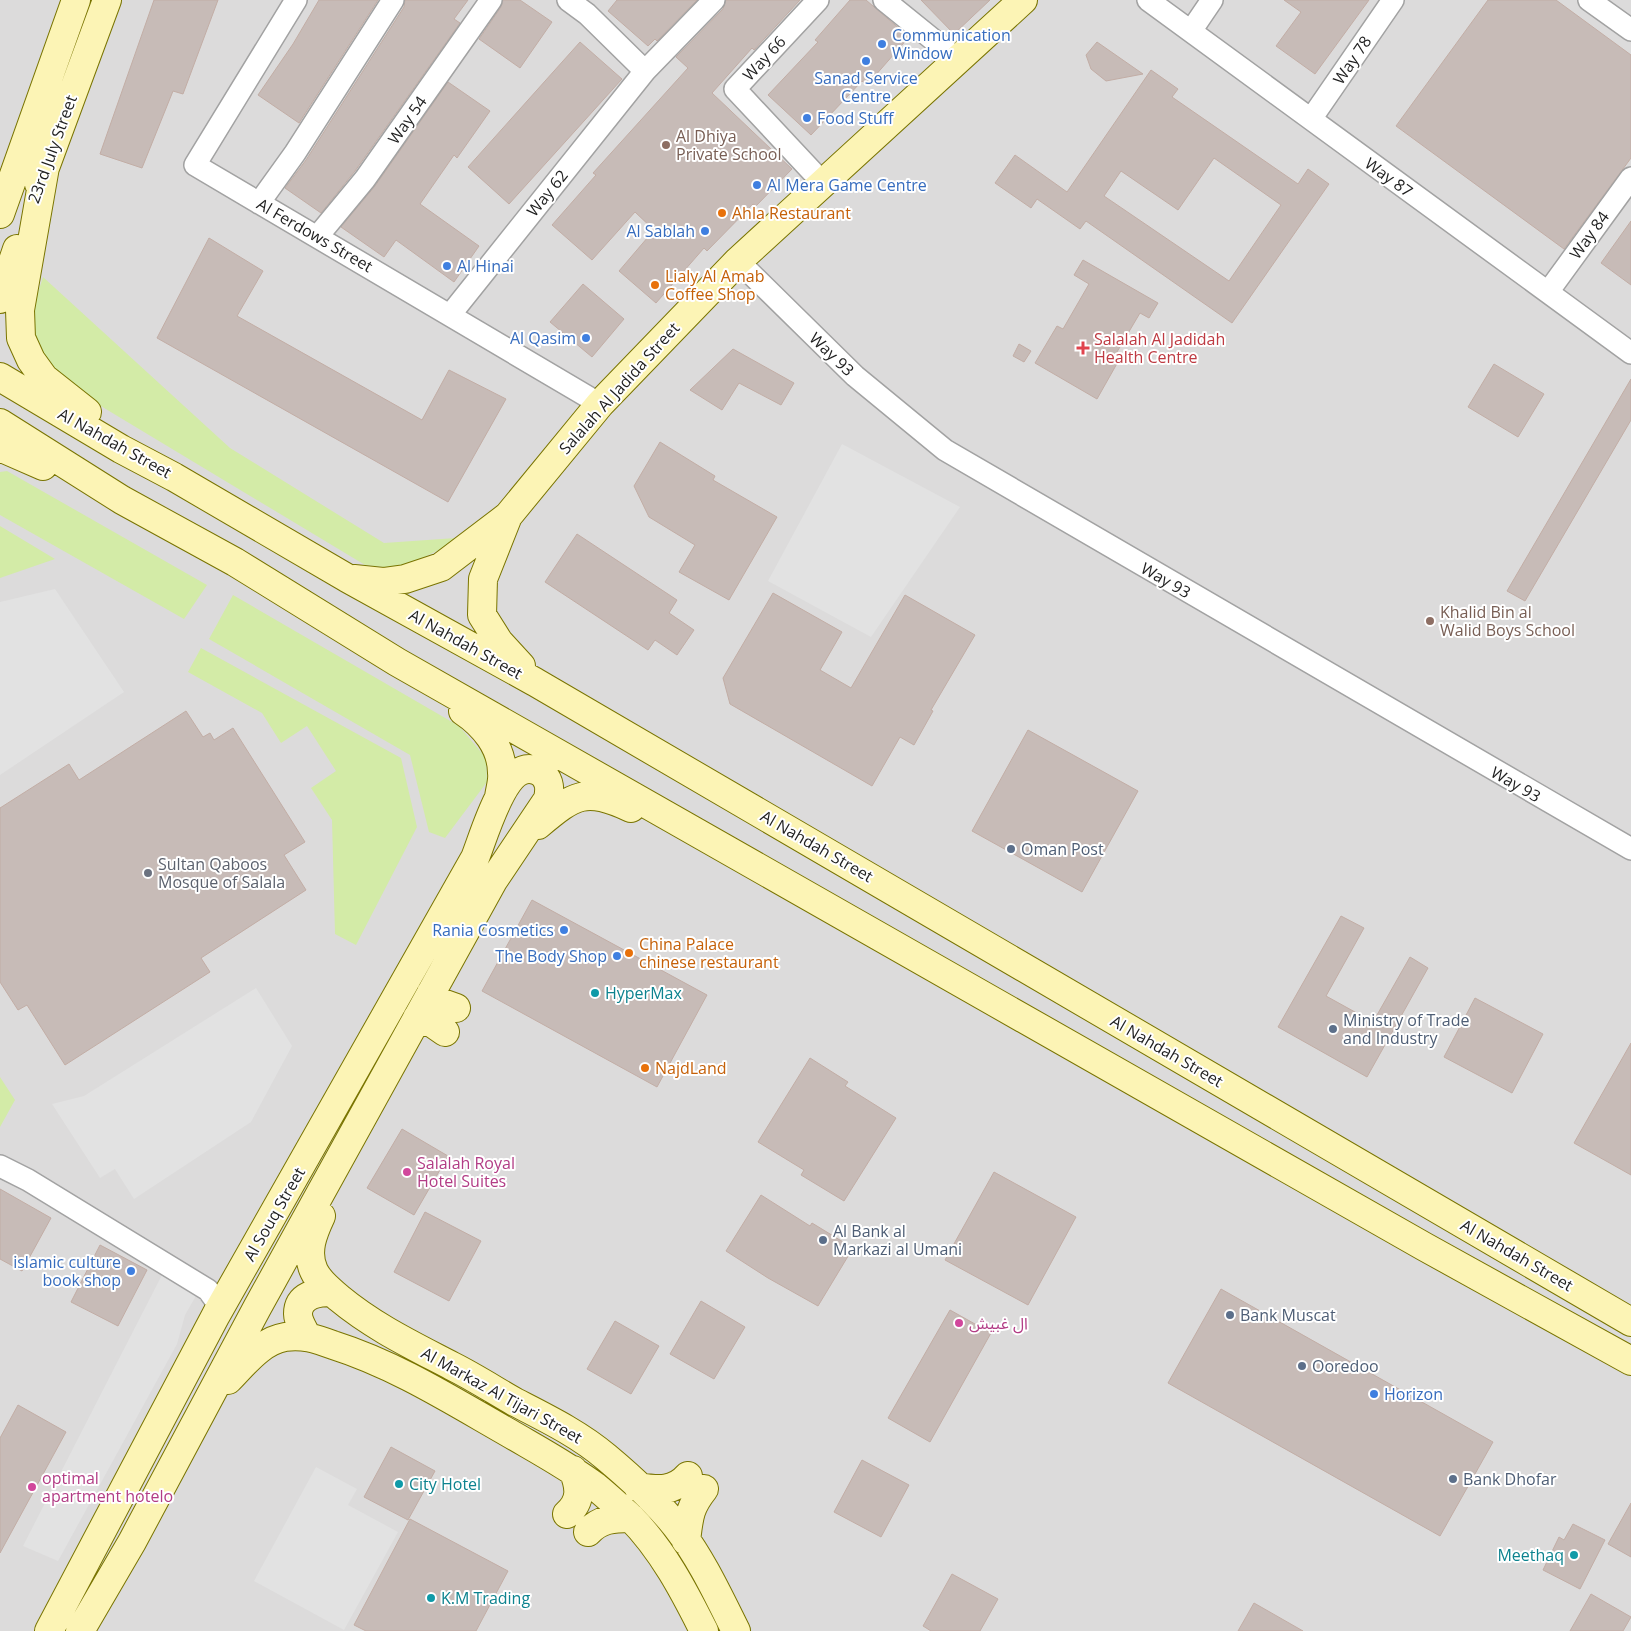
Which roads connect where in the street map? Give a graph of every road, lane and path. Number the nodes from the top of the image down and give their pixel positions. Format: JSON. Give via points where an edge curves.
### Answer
{"nodes":[{"id":1,"x":76,"y":0,"type":"edge"},
{"id":2,"x":106,"y":0,"type":"edge"},
{"id":3,"x":296,"y":0,"type":"edge"},
{"id":4,"x":393,"y":0,"type":"edge"},
{"id":5,"x":491,"y":0,"type":"edge"},
{"id":6,"x":714,"y":0,"type":"edge"},
{"id":7,"x":818,"y":0,"type":"edge"},
{"id":8,"x":884,"y":0,"type":"edge"},
{"id":9,"x":1023,"y":0,"type":"edge"},
{"id":10,"x":1148,"y":0,"type":"edge"},
{"id":11,"x":1212,"y":0,"type":"edge"},
{"id":12,"x":1393,"y":0,"type":"edge"},
{"id":13,"x":1589,"y":0,"type":"edge"},
{"id":14,"x":574,"y":2,"type":"edge"},
{"id":15,"x":1631,"y":30,"type":"edge"},
{"id":16,"x":1191,"y":31,"type":"junction"},
{"id":17,"x":957,"y":58,"type":"junction"},
{"id":18,"x":644,"y":71,"type":"junction"},
{"id":19,"x":1311,"y":119,"type":"junction"},
{"id":20,"x":45,"y":167,"type":"junction"},
{"id":21,"x":1631,"y":178,"type":"edge"},
{"id":22,"x":822,"y":182,"type":"junction"},
{"id":23,"x":260,"y":203,"type":"junction"},
{"id":24,"x":0,"y":214,"type":"edge"},
{"id":25,"x":317,"y":237,"type":"junction"},
{"id":26,"x":738,"y":262,"type":"junction"},
{"id":27,"x":1548,"y":292,"type":"junction"},
{"id":28,"x":0,"y":299,"type":"edge"},
{"id":29,"x":450,"y":315,"type":"junction"},
{"id":30,"x":1631,"y":353,"type":"edge"},
{"id":31,"x":0,"y":377,"type":"edge"},
{"id":32,"x":600,"y":404,"type":"junction"},
{"id":33,"x":0,"y":423,"type":"edge"},
{"id":34,"x":0,"y":449,"type":"edge"},
{"id":35,"x":174,"y":477,"type":"junction"},
{"id":36,"x":122,"y":500,"type":"junction"},
{"id":37,"x":508,"y":516,"type":"junction"},
{"id":38,"x":348,"y":578,"type":"junction"},
{"id":39,"x":397,"y":662,"type":"junction"},
{"id":40,"x":535,"y":682,"type":"junction"},
{"id":41,"x":499,"y":797,"type":"junction"},
{"id":42,"x":699,"y":833,"type":"junction"},
{"id":43,"x":523,"y":837,"type":"junction"},
{"id":44,"x":1631,"y":849,"type":"edge"},
{"id":45,"x":431,"y":993,"type":"junction"},
{"id":46,"x":417,"y":1018,"type":"junction"},
{"id":47,"x":337,"y":1162,"type":"junction"},
{"id":48,"x":0,"y":1166,"type":"edge"},
{"id":49,"x":331,"y":1292,"type":"junction"},
{"id":50,"x":216,"y":1315,"type":"junction"},
{"id":51,"x":1627,"y":1317,"type":"edge"},
{"id":52,"x":307,"y":1336,"type":"junction"},
{"id":53,"x":1631,"y":1361,"type":"edge"},
{"id":54,"x":208,"y":1398,"type":"junction"},
{"id":55,"x":572,"y":1470,"type":"junction"},
{"id":56,"x":638,"y":1487,"type":"junction"},
{"id":57,"x":567,"y":1514,"type":"dead end"},
{"id":58,"x":630,"y":1518,"type":"junction"},
{"id":59,"x":588,"y":1532,"type":"dead end"},
{"id":60,"x":686,"y":1541,"type":"junction"},
{"id":61,"x":49,"y":1631,"type":"edge"},
{"id":62,"x":80,"y":1631,"type":"edge"},
{"id":63,"x":704,"y":1631,"type":"edge"},
{"id":64,"x":736,"y":1631,"type":"edge"}],
"edges":[{"from":1,"to":24,"type":"street","name":"23rd July Street"},
{"from":2,"to":20,"type":"street","name":"23rd July Street"},
{"from":3,"to":23,"type":"street","name":"Al Ferdows Street","via":[[195,165]]},
{"from":4,"to":23,"type":"street"},
{"from":5,"to":25,"type":"street","name":"Way 54","via":[[365,180]]},
{"from":6,"to":18,"type":"street","name":"Way 62"},
{"from":7,"to":22,"type":"street","name":"Way 66","via":[[734,89]]},
{"from":8,"to":17,"type":"street"},
{"from":9,"to":17,"type":"street","name":"Salalah Al Jadida Street"},
{"from":10,"to":16,"type":"street","name":"Way 87"},
{"from":11,"to":16,"type":"street"},
{"from":12,"to":19,"type":"street","name":"Way 78"},
{"from":13,"to":15,"type":"street"},
{"from":14,"to":18,"type":"street"},
{"from":16,"to":19,"type":"street","name":"Way 87"},
{"from":17,"to":22,"type":"street","name":"Salalah Al Jadida Street"},
{"from":18,"to":29,"type":"street","name":"Way 62"},
{"from":19,"to":27,"type":"street","name":"Way 87"},
{"from":20,"to":28,"type":"street","name":"23rd July Street"},
{"from":20,"to":35,"type":"street","via":[[20,310],[21,338],[44,378]]},
{"from":21,"to":27,"type":"street","name":"Way 84"},
{"from":22,"to":26,"type":"street","name":"Salalah Al Jadida Street"},
{"from":23,"to":25,"type":"street","name":"Al Ferdows Street"},
{"from":25,"to":29,"type":"street","name":"Al Ferdows Street"},
{"from":26,"to":32,"type":"street","name":"Salalah Al Jadida Street"},
{"from":26,"to":44,"type":"street","name":"Way 93","via":[[855,376],[945,450]]},
{"from":27,"to":30,"type":"street","name":"Way 87"},
{"from":29,"to":32,"type":"street","name":"Al Ferdows Street"},
{"from":31,"to":35,"type":"street","name":"Al Nahdah Street"},
{"from":32,"to":37,"type":"street","name":"Salalah Al Jadida Street"},
{"from":33,"to":36,"type":"street"},
{"from":34,"to":36,"type":"street"},
{"from":35,"to":38,"type":"street","name":"Al Nahdah Street"},
{"from":36,"to":39,"type":"street","via":[[235,562]]},
{"from":37,"to":38,"type":"street","name":"Salalah Al Jadida Street","via":[[441,567],[383,582]]},
{"from":37,"to":40,"type":"street","name":"Salalah Al Jadida Street","via":[[483,579],[482,615],[499,642]]},
{"from":38,"to":40,"type":"street","name":"Al Nahdah Street"},
{"from":39,"to":41,"type":"street","via":[[422,686],[479,722],[499,754],[502,765]]},
{"from":39,"to":42,"type":"street"},
{"from":40,"to":51,"type":"street","name":"Al Nahdah Street"},
{"from":41,"to":43,"type":"street","via":[[508,781],[522,770],[540,772],[547,779],[548,799]]},
{"from":41,"to":50,"type":"street","name":"Al Souq Street","via":[[475,858]]},
{"from":42,"to":43,"type":"street","via":[[675,829],[605,797],[592,796],[565,802]]},
{"from":42,"to":53,"type":"street"},
{"from":43,"to":45,"type":"street","name":"Al Souq Street","via":[[493,881]]},
{"from":45,"to":46,"type":"street","name":"Al Souq Street"},
{"from":45,"to":46,"type":"street","via":[[442,1003],[450,1020],[432,1023]]},
{"from":46,"to":47,"type":"street","name":"Al Souq Street"},
{"from":47,"to":49,"type":"street","name":"Al Markaz Al Tijari Street","via":[[334,1183],[314,1232],[310,1254],[314,1271]]},
{"from":47,"to":54,"type":"street","name":"Al Souq Street"},
{"from":48,"to":50,"type":"street","via":[[208,1290],[216,1301]]},
{"from":49,"to":52,"type":"street","via":[[311,1294],[301,1306],[298,1313]]},
{"from":49,"to":56,"type":"street","name":"Al Markaz Al Tijari Street","via":[[365,1319],[400,1340],[588,1443]]},
{"from":50,"to":61,"type":"street","name":"Al Souq Street"},
{"from":52,"to":54,"type":"street","name":"Al Markaz Al Tijari Street","via":[[286,1337],[268,1343]]},
{"from":52,"to":55,"type":"street","name":"Al Markaz Al Tijari Street","via":[[372,1359],[421,1382]]},
{"from":54,"to":62,"type":"street","name":"Al Souq Street","via":[[132,1542]]},
{"from":55,"to":57,"type":"street","via":[[578,1482],[578,1501]]},
{"from":55,"to":58,"type":"street","name":"Al Markaz Al Tijari Street"},
{"from":56,"to":60,"type":"street","name":"Al Markaz Al Tijari Street"},
{"from":56,"to":60,"type":"street","via":[[662,1490],[682,1482],[696,1482]]},
{"from":58,"to":59,"type":"street","via":[[610,1518]]},
{"from":58,"to":63,"type":"street","name":"Al Markaz Al Tijari Street","via":[[664,1561]]},
{"from":60,"to":64,"type":"street","name":"Al Markaz Al Tijari Street"}]}
